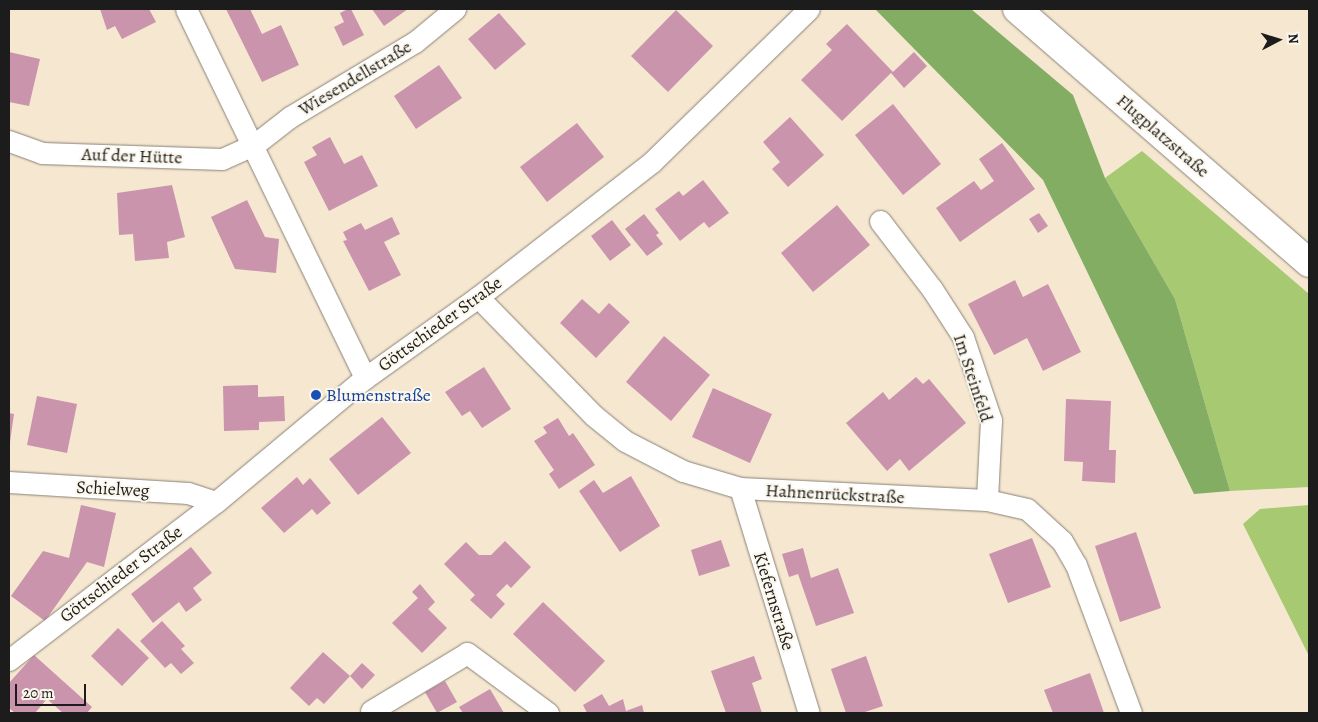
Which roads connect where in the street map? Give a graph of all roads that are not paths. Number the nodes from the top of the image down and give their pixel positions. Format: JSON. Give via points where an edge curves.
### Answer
{"nodes":[{"id":1,"x":186,"y":9,"type":"edge"},
{"id":2,"x":455,"y":9,"type":"edge"},
{"id":3,"x":810,"y":9,"type":"edge"},
{"id":4,"x":1017,"y":9,"type":"edge"},
{"id":5,"x":9,"y":141,"type":"edge"},
{"id":6,"x":254,"y":145,"type":"junction"},
{"id":7,"x":880,"y":222,"type":"dead end"},
{"id":8,"x":1309,"y":263,"type":"edge"},
{"id":9,"x":478,"y":297,"type":"junction"},
{"id":10,"x":365,"y":378,"type":"junction"},
{"id":11,"x":9,"y":482,"type":"edge"},
{"id":12,"x":740,"y":488,"type":"junction"},
{"id":13,"x":987,"y":500,"type":"junction"},
{"id":14,"x":216,"y":502,"type":"junction"},
{"id":15,"x":9,"y":660,"type":"edge"},
{"id":16,"x":371,"y":711,"type":"dead end"},
{"id":17,"x":548,"y":713,"type":"edge"},
{"id":18,"x":809,"y":713,"type":"edge"},
{"id":19,"x":1130,"y":713,"type":"edge"}],
"edges":[{"from":1,"to":6,"type":"street"},
{"from":2,"to":6,"type":"street","name":"Wiesendellstraße","via":[[415,42],[290,117]]},
{"from":3,"to":9,"type":"street","name":"Göttschieder Straße","via":[[652,162]]},
{"from":4,"to":8,"type":"street","name":"Flugplatzstraße"},
{"from":5,"to":6,"type":"street","name":"Auf der Hütte","via":[[42,153],[222,158]]},
{"from":6,"to":10,"type":"street"},
{"from":7,"to":13,"type":"street","name":"Im Steinfeld","via":[[932,288],[963,337],[991,420]]},
{"from":9,"to":10,"type":"street","name":"Göttschieder Straße"},
{"from":9,"to":12,"type":"street","name":"Hahnenrückstraße","via":[[545,369],[625,441],[683,471]]},
{"from":10,"to":14,"type":"street","name":"Göttschieder Straße"},
{"from":11,"to":14,"type":"street","name":"Schielweg","via":[[188,493]]},
{"from":12,"to":13,"type":"street","name":"Hahnenrückstraße"},
{"from":12,"to":18,"type":"street","name":"Kiefernstraße"},
{"from":13,"to":19,"type":"street","name":"Hahnenrückstraße","via":[[1027,510],[1062,541],[1092,602]]},
{"from":14,"to":15,"type":"street","name":"Göttschieder Straße"},
{"from":16,"to":17,"type":"street","via":[[468,652]]}]}
